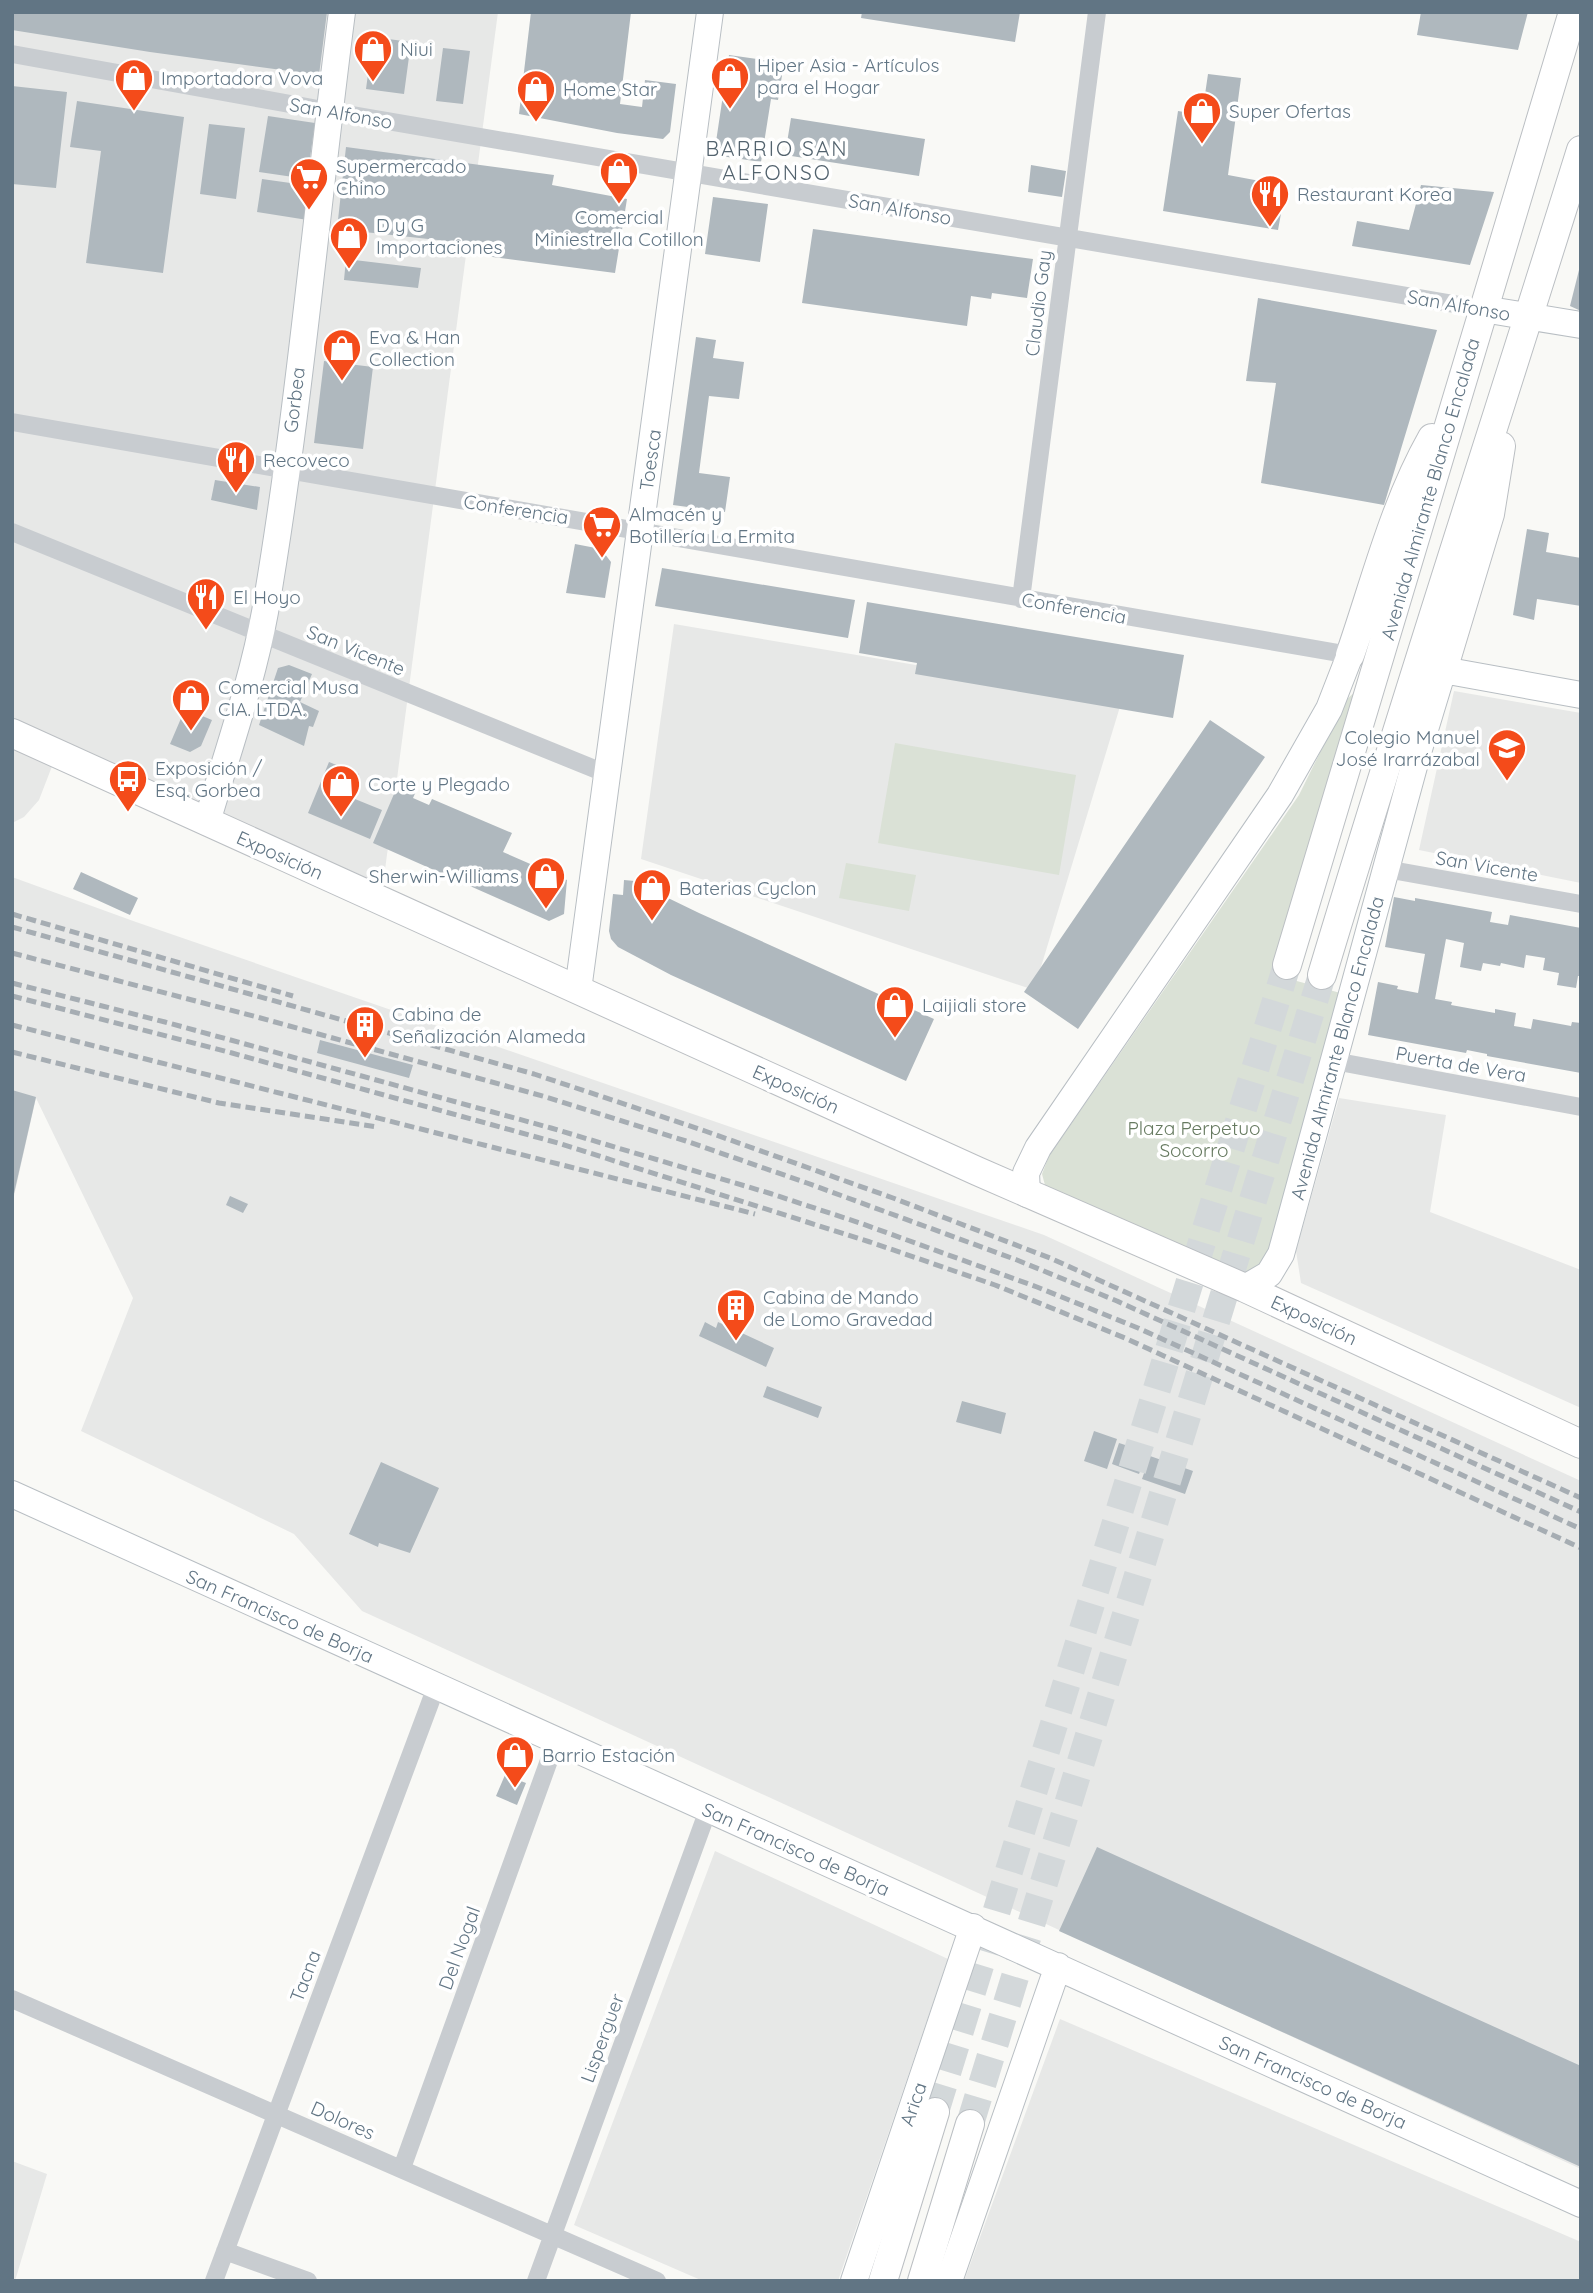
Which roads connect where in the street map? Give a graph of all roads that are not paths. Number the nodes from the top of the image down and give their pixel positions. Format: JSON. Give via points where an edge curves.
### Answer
{"nodes":[{"id":1,"x":342,"y":12,"type":"edge"},
{"id":2,"x":710,"y":12,"type":"edge"},
{"id":3,"x":1097,"y":12,"type":"edge"},
{"id":4,"x":1573,"y":12,"type":"edge"},
{"id":5,"x":12,"y":54,"type":"edge"},
{"id":6,"x":329,"y":111,"type":"junction"},
{"id":7,"x":1581,"y":150,"type":"edge"},
{"id":8,"x":688,"y":173,"type":"junction"},
{"id":9,"x":1068,"y":238,"type":"junction"},
{"id":10,"x":1483,"y":310,"type":"junction"},
{"id":11,"x":1529,"y":316,"type":"junction"},
{"id":12,"x":1581,"y":325,"type":"edge"},
{"id":13,"x":1457,"y":397,"type":"junction"},
{"id":14,"x":1503,"y":401,"type":"junction"},
{"id":15,"x":12,"y":422,"type":"edge"},
{"id":16,"x":285,"y":471,"type":"junction"},
{"id":17,"x":640,"y":530,"type":"junction"},
{"id":18,"x":12,"y":532,"type":"edge"},
{"id":19,"x":1021,"y":599,"type":"junction"},
{"id":20,"x":260,"y":634,"type":"junction"},
{"id":21,"x":1350,"y":655,"type":"junction"},
{"id":22,"x":1443,"y":670,"type":"junction"},
{"id":23,"x":1581,"y":695,"type":"edge"},
{"id":24,"x":12,"y":733,"type":"edge"},
{"id":25,"x":607,"y":774,"type":"junction"},
{"id":26,"x":207,"y":822,"type":"junction"},
{"id":27,"x":1386,"y":869,"type":"junction"},
{"id":28,"x":1581,"y":904,"type":"edge"},
{"id":29,"x":1287,"y":965,"type":"tunnel mouth"},
{"id":30,"x":1322,"y":975,"type":"tunnel mouth"},
{"id":31,"x":578,"y":990,"type":"junction"},
{"id":32,"x":1334,"y":1061,"type":"junction"},
{"id":33,"x":1581,"y":1107,"type":"edge"},
{"id":34,"x":1027,"y":1194,"type":"junction"},
{"id":35,"x":1245,"y":1288,"type":"junction"},
{"id":36,"x":1581,"y":1444,"type":"edge"},
{"id":37,"x":12,"y":1494,"type":"edge"},
{"id":38,"x":436,"y":1687,"type":"junction"},
{"id":39,"x":556,"y":1741,"type":"junction"},
{"id":40,"x":708,"y":1810,"type":"junction"},
{"id":41,"x":972,"y":1927,"type":"junction"},
{"id":42,"x":1058,"y":1966,"type":"junction"},
{"id":43,"x":12,"y":1999,"type":"edge"},
{"id":44,"x":935,"y":2112,"type":"tunnel mouth"},
{"id":45,"x":276,"y":2114,"type":"junction"},
{"id":46,"x":970,"y":2124,"type":"tunnel mouth"},
{"id":47,"x":402,"y":2168,"type":"junction"},
{"id":48,"x":1581,"y":2204,"type":"edge"},
{"id":49,"x":553,"y":2235,"type":"junction"},
{"id":50,"x":225,"y":2250,"type":"junction"},
{"id":51,"x":214,"y":2281,"type":"edge"},
{"id":52,"x":308,"y":2281,"type":"edge"},
{"id":53,"x":536,"y":2281,"type":"edge"},
{"id":54,"x":657,"y":2281,"type":"edge"},
{"id":55,"x":854,"y":2281,"type":"edge"},
{"id":56,"x":883,"y":2281,"type":"edge"},
{"id":57,"x":922,"y":2281,"type":"edge"},
{"id":58,"x":949,"y":2281,"type":"edge"}],
"edges":[{"from":1,"to":6,"type":"street","name":"Gorbea"},
{"from":2,"to":8,"type":"street","name":"Toesca"},
{"from":3,"to":9,"type":"street","name":"Claudio Gay"},
{"from":4,"to":10,"type":"main road","name":"Avenida Almirante Blanco Encalada"},
{"from":5,"to":6,"type":"street","name":"San Alfonso"},
{"from":6,"to":8,"type":"street","name":"San Alfonso"},
{"from":6,"to":16,"type":"street","name":"Gorbea"},
{"from":7,"to":11,"type":"main road","name":"Avenida Almirante Blanco Encalada"},
{"from":8,"to":9,"type":"street","name":"San Alfonso"},
{"from":8,"to":17,"type":"street","name":"Toesca"},
{"from":9,"to":10,"type":"street","name":"San Alfonso"},
{"from":9,"to":19,"type":"street","name":"Claudio Gay"},
{"from":10,"to":11,"type":"street","name":"San Alfonso"},
{"from":10,"to":13,"type":"main road","name":"Avenida Almirante Blanco Encalada"},
{"from":11,"to":12,"type":"street","name":"San Alfonso"},
{"from":11,"to":14,"type":"main road","name":"Avenida Almirante Blanco Encalada"},
{"from":13,"to":21,"type":"main road","via":[[1412,478]]},
{"from":13,"to":29,"type":"main road","name":"Avenida Almirante Blanco Encalada"},
{"from":14,"to":22,"type":"main road","via":[[1490,514]]},
{"from":14,"to":30,"type":"main road","name":"Avenida Almirante Blanco Encalada","via":[[1416,664]]},
{"from":15,"to":16,"type":"street","name":"Conferencia"},
{"from":16,"to":17,"type":"street","name":"Conferencia"},
{"from":16,"to":20,"type":"street","name":"Gorbea"},
{"from":17,"to":19,"type":"street","name":"Conferencia"},
{"from":17,"to":25,"type":"street","name":"Toesca"},
{"from":18,"to":20,"type":"street","name":"San Vicente"},
{"from":19,"to":21,"type":"street","name":"Conferencia"},
{"from":20,"to":25,"type":"street","name":"San Vicente"},
{"from":20,"to":26,"type":"street","name":"Gorbea"},
{"from":21,"to":34,"type":"street","via":[[1329,709],[1280,795],[1038,1148],[1026,1173]]},
{"from":22,"to":23,"type":"street"},
{"from":22,"to":27,"type":"street","name":"Avenida Almirante Blanco Encalada"},
{"from":24,"to":26,"type":"main road","name":"Exposición"},
{"from":25,"to":31,"type":"street","name":"Toesca"},
{"from":26,"to":31,"type":"main road","name":"Exposición"},
{"from":27,"to":28,"type":"street","name":"San Vicente"},
{"from":27,"to":32,"type":"street","name":"Avenida Almirante Blanco Encalada"},
{"from":31,"to":34,"type":"main road","name":"Exposición"},
{"from":32,"to":33,"type":"street","name":"Puerta de Vera"},
{"from":32,"to":35,"type":"street","name":"Avenida Almirante Blanco Encalada","via":[[1282,1254],[1269,1274]]},
{"from":34,"to":35,"type":"main road","name":"Exposición"},
{"from":35,"to":36,"type":"main road","name":"Exposición"},
{"from":37,"to":38,"type":"street","name":"San Francisco de Borja"},
{"from":38,"to":39,"type":"street","name":"San Francisco de Borja"},
{"from":38,"to":45,"type":"street","name":"Tacna"},
{"from":39,"to":40,"type":"street","name":"San Francisco de Borja"},
{"from":39,"to":47,"type":"street","name":"Del Nogal"},
{"from":40,"to":41,"type":"street","name":"San Francisco de Borja"},
{"from":40,"to":49,"type":"street","name":"Lisperguer"},
{"from":41,"to":42,"type":"street","name":"San Francisco de Borja"},
{"from":41,"to":55,"type":"street","name":"Arica"},
{"from":42,"to":48,"type":"street","name":"San Francisco de Borja"},
{"from":42,"to":58,"type":"street"},
{"from":43,"to":45,"type":"street","name":"Dolores"},
{"from":44,"to":56,"type":"main road","name":"Arica"},
{"from":45,"to":47,"type":"street","name":"Dolores"},
{"from":45,"to":50,"type":"street","name":"Tacna"},
{"from":46,"to":57,"type":"main road"},
{"from":47,"to":49,"type":"street","name":"Dolores"},
{"from":49,"to":53,"type":"street","name":"Lisperguer"},
{"from":49,"to":54,"type":"street","name":"Dolores"},
{"from":50,"to":51,"type":"street","name":"Tacna"},
{"from":50,"to":52,"type":"street"}]}
